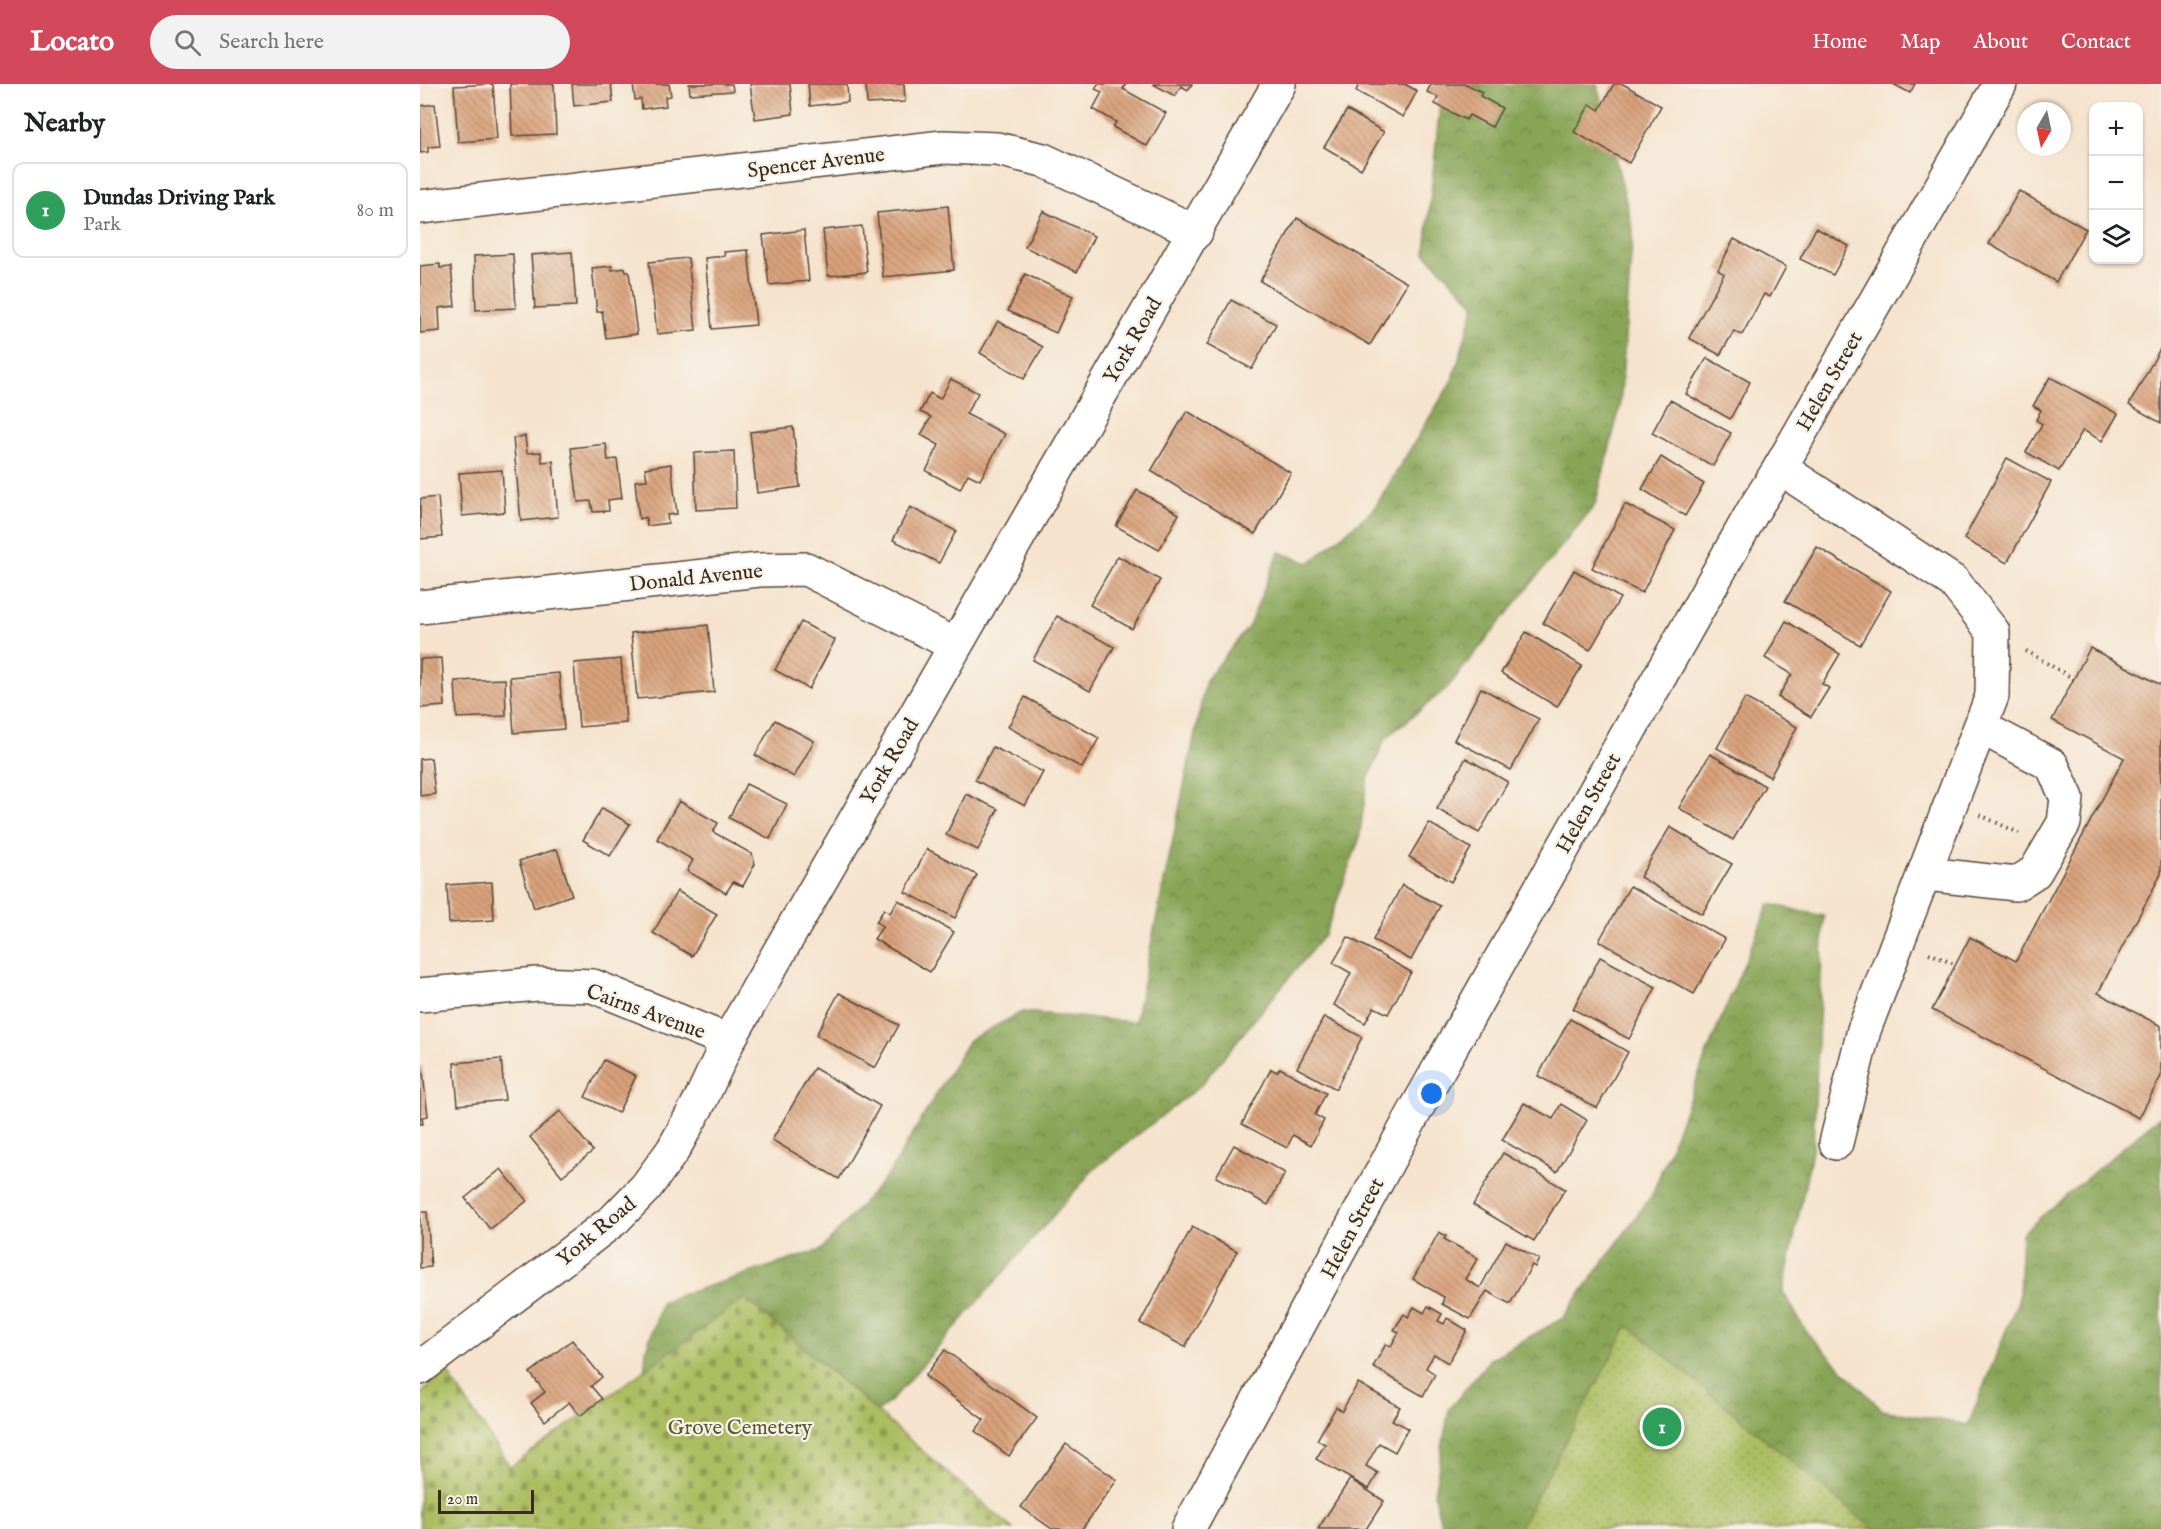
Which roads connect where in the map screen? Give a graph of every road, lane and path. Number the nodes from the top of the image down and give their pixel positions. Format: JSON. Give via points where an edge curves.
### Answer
{"nodes":[{"id":1,"x":1279,"y":84,"type":"edge"},
{"id":2,"x":2000,"y":84,"type":"edge"},
{"id":3,"x":420,"y":207,"type":"edge"},
{"id":4,"x":1196,"y":232,"type":"junction"},
{"id":5,"x":1780,"y":468,"type":"junction"},
{"id":6,"x":420,"y":607,"type":"edge"},
{"id":7,"x":1993,"y":632,"type":"junction"},
{"id":8,"x":955,"y":645,"type":"junction"},
{"id":9,"x":2074,"y":679,"type":"dead end"},
{"id":10,"x":1981,"y":727,"type":"junction"},
{"id":11,"x":1953,"y":802,"type":"junction"},
{"id":12,"x":2049,"y":848,"type":"junction"},
{"id":13,"x":1926,"y":874,"type":"junction"},
{"id":14,"x":420,"y":994,"type":"edge"},
{"id":15,"x":728,"y":1041,"type":"junction"},
{"id":16,"x":1836,"y":1143,"type":"dead end"},
{"id":17,"x":420,"y":1368,"type":"edge"},
{"id":18,"x":1188,"y":1529,"type":"edge"}],
"edges":[{"from":1,"to":4,"type":"street","name":"York Road"},
{"from":2,"to":5,"type":"street","name":"Helen Street"},
{"from":3,"to":4,"type":"street","name":"Spencer Avenue","via":[[943,147],[997,149],[1043,160]]},
{"from":4,"to":8,"type":"street","name":"York Road"},
{"from":5,"to":7,"type":"street","via":[[1954,582]]},
{"from":5,"to":18,"type":"street","name":"Helen Street","via":[[1414,1113]]},
{"from":6,"to":8,"type":"street","name":"Donald Avenue","via":[[759,570],[806,569]]},
{"from":7,"to":9,"type":"path"},
{"from":7,"to":10,"type":"street","via":[[1992,696]]},
{"from":8,"to":15,"type":"street","name":"York Road"},
{"from":10,"to":11,"type":"street"},
{"from":10,"to":12,"type":"street","via":[[2052,765],[2067,798],[2064,823]]},
{"from":11,"to":12,"type":"path"},
{"from":11,"to":13,"type":"street"},
{"from":12,"to":13,"type":"street","via":[[2035,872],[2016,884]]},
{"from":13,"to":16,"type":"street","via":[[1864,1030]]},
{"from":14,"to":15,"type":"street","name":"Cairns Avenue","via":[[537,984],[593,986]]},
{"from":15,"to":17,"type":"street","name":"York Road","via":[[673,1150],[646,1187],[615,1219]]}]}
